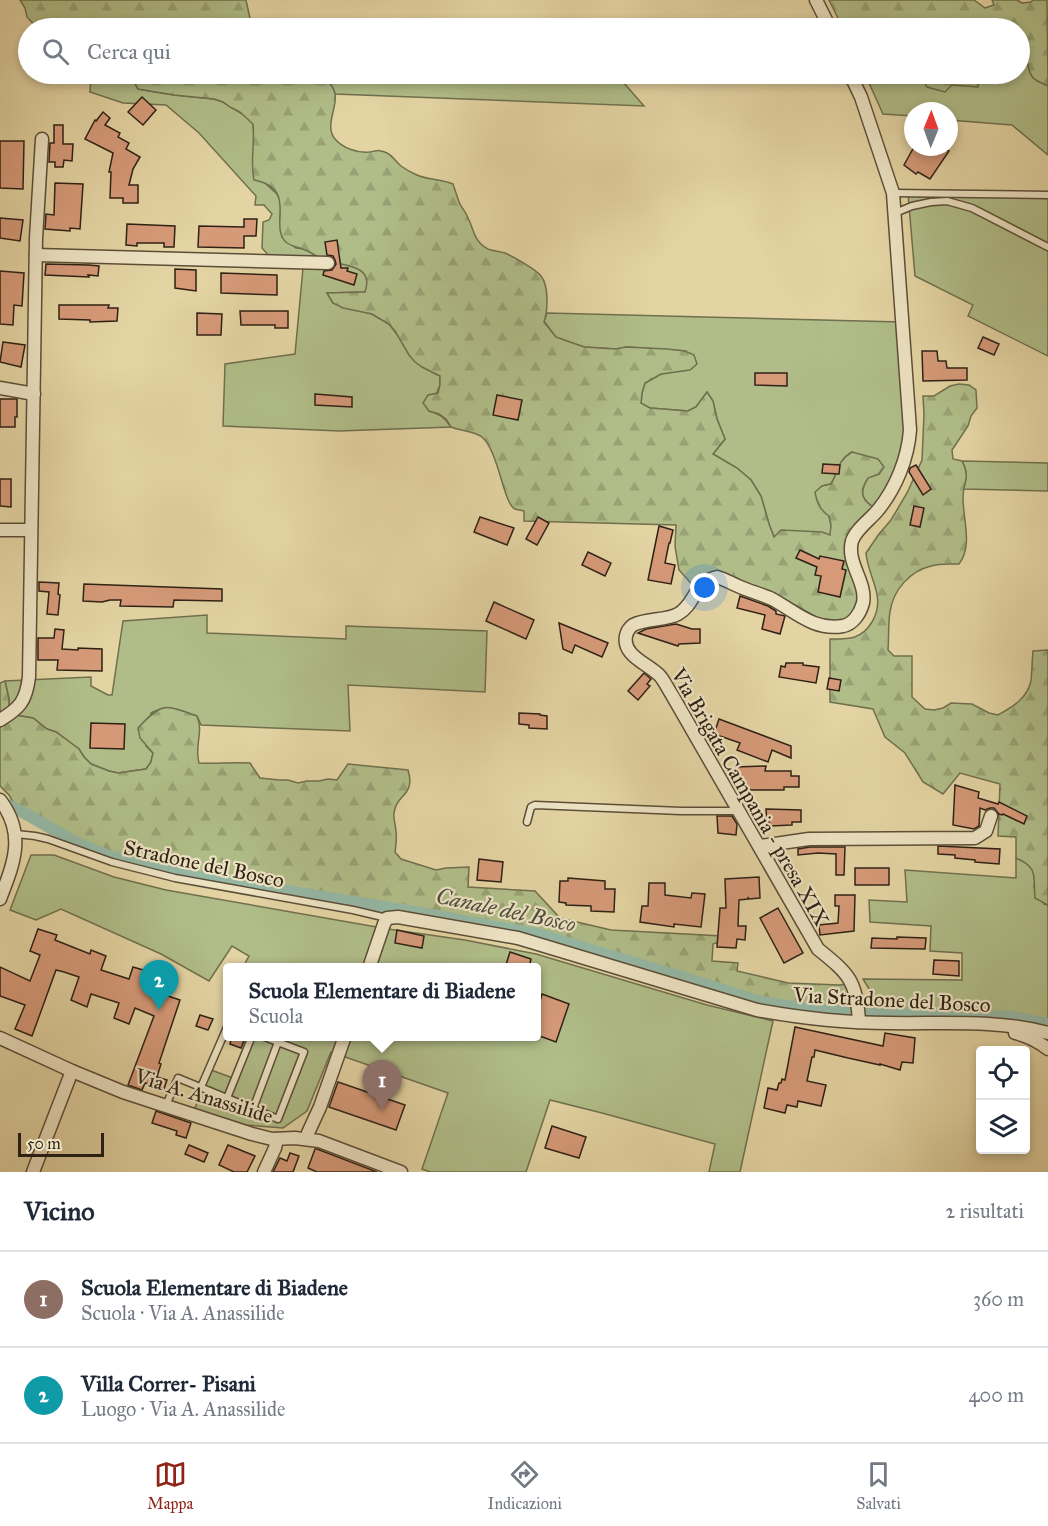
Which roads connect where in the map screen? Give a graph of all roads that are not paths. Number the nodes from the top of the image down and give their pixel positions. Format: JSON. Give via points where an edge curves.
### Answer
{"nodes":[{"id":1,"x":816,"y":0,"type":"edge"},
{"id":2,"x":825,"y":18,"type":"edge"},
{"id":3,"x":855,"y":84,"type":"edge"},
{"id":4,"x":42,"y":139,"type":"dead end"},
{"id":5,"x":893,"y":193,"type":"junction"},
{"id":6,"x":1048,"y":195,"type":"edge"},
{"id":7,"x":894,"y":214,"type":"junction"},
{"id":8,"x":1048,"y":247,"type":"edge"},
{"id":9,"x":36,"y":255,"type":"junction"},
{"id":10,"x":328,"y":263,"type":"dead end"},
{"id":11,"x":0,"y":388,"type":"edge"},
{"id":12,"x":34,"y":394,"type":"junction"},
{"id":13,"x":0,"y":530,"type":"edge"},
{"id":14,"x":31,"y":530,"type":"junction"},
{"id":15,"x":0,"y":720,"type":"edge"},
{"id":16,"x":3,"y":804,"type":"edge"},
{"id":17,"x":739,"y":811,"type":"junction"},
{"id":18,"x":991,"y":816,"type":"dead end"},
{"id":19,"x":527,"y":822,"type":"dead end"},
{"id":20,"x":15,"y":834,"type":"junction"},
{"id":21,"x":760,"y":846,"type":"junction"},
{"id":22,"x":0,"y":899,"type":"edge"},
{"id":23,"x":387,"y":918,"type":"junction"},
{"id":24,"x":371,"y":963,"type":"edge"},
{"id":25,"x":859,"y":1022,"type":"junction"},
{"id":26,"x":970,"y":1024,"type":"junction"},
{"id":27,"x":1048,"y":1033,"type":"edge"},
{"id":28,"x":223,"y":1037,"type":"edge"},
{"id":29,"x":0,"y":1038,"type":"edge"},
{"id":30,"x":250,"y":1041,"type":"edge"},
{"id":31,"x":343,"y":1041,"type":"edge"},
{"id":32,"x":278,"y":1042,"type":"joint"},
{"id":33,"x":1048,"y":1049,"type":"edge"},
{"id":34,"x":72,"y":1071,"type":"junction"},
{"id":35,"x":201,"y":1088,"type":"junction"},
{"id":36,"x":227,"y":1098,"type":"junction"},
{"id":37,"x":166,"y":1106,"type":"junction"},
{"id":38,"x":253,"y":1109,"type":"junction"},
{"id":39,"x":277,"y":1139,"type":"junction"},
{"id":40,"x":307,"y":1139,"type":"junction"},
{"id":41,"x":33,"y":1172,"type":"edge"},
{"id":42,"x":264,"y":1172,"type":"edge"},
{"id":43,"x":401,"y":1172,"type":"edge"}],
"edges":[{"from":1,"to":2,"type":"street"},
{"from":3,"to":5,"type":"street","name":"Via Brigata Campania - presa XIX"},
{"from":4,"to":9,"type":"street"},
{"from":5,"to":6,"type":"lane"},
{"from":5,"to":7,"type":"street","name":"Via Brigata Campania - presa XIX"},
{"from":7,"to":8,"type":"lane","via":[[912,206],[947,201],[972,208]]},
{"from":7,"to":17,"type":"street","name":"Via Brigata Campania - presa XIX","via":[[909,443],[886,499],[852,540],[852,559],[861,581],[863,602],[855,620],[836,627],[814,624],[770,598],[717,577],[702,584],[678,614],[640,623],[627,631],[627,647],[659,675]]},
{"from":9,"to":10,"type":"street"},
{"from":9,"to":12,"type":"street"},
{"from":11,"to":12,"type":"street"},
{"from":12,"to":14,"type":"street"},
{"from":13,"to":14,"type":"street"},
{"from":14,"to":15,"type":"street","via":[[27,692],[21,704]]},
{"from":16,"to":20,"type":"street"},
{"from":17,"to":19,"type":"lane","via":[[535,805]]},
{"from":17,"to":21,"type":"street","name":"Via Brigata Campania - presa XIX"},
{"from":18,"to":21,"type":"street","via":[[986,831],[975,838],[809,839]]},
{"from":20,"to":22,"type":"street","via":[[14,859]]},
{"from":20,"to":23,"type":"lane","name":"Stradone del Bosco","via":[[48,839],[112,862],[175,878]]},
{"from":21,"to":25,"type":"street","name":"Via Brigata Campania - presa XIX","via":[[818,950],[847,974],[858,1001]]},
{"from":23,"to":24,"type":"street"},
{"from":23,"to":25,"type":"street","name":"Via Stradone del Bosco","via":[[518,938],[757,1010]]},
{"from":25,"to":26,"type":"street","name":"Via Stradone del Bosco"},
{"from":26,"to":27,"type":"street","name":"Via Stradone del Bosco"},
{"from":26,"to":33,"type":"street","via":[[1024,1035]]},
{"from":28,"to":35,"type":"lane"},
{"from":29,"to":34,"type":"street","name":"Via A. Anassilide"},
{"from":30,"to":36,"type":"lane"},
{"from":31,"to":40,"type":"street"},
{"from":32,"to":38,"type":"lane"},
{"from":32,"to":38,"type":"lane","via":[[304,1052],[278,1119]]},
{"from":34,"to":37,"type":"street","name":"Via A. Anassilide"},
{"from":34,"to":41,"type":"street"},
{"from":35,"to":36,"type":"lane"},
{"from":35,"to":37,"type":"lane","via":[[178,1078]]},
{"from":36,"to":38,"type":"lane"},
{"from":37,"to":39,"type":"street","name":"Via A. Anassilide"},
{"from":39,"to":40,"type":"street","name":"Via A. Anassilide"},
{"from":39,"to":42,"type":"street"},
{"from":40,"to":43,"type":"street","name":"Via A. Anassilide"}]}
